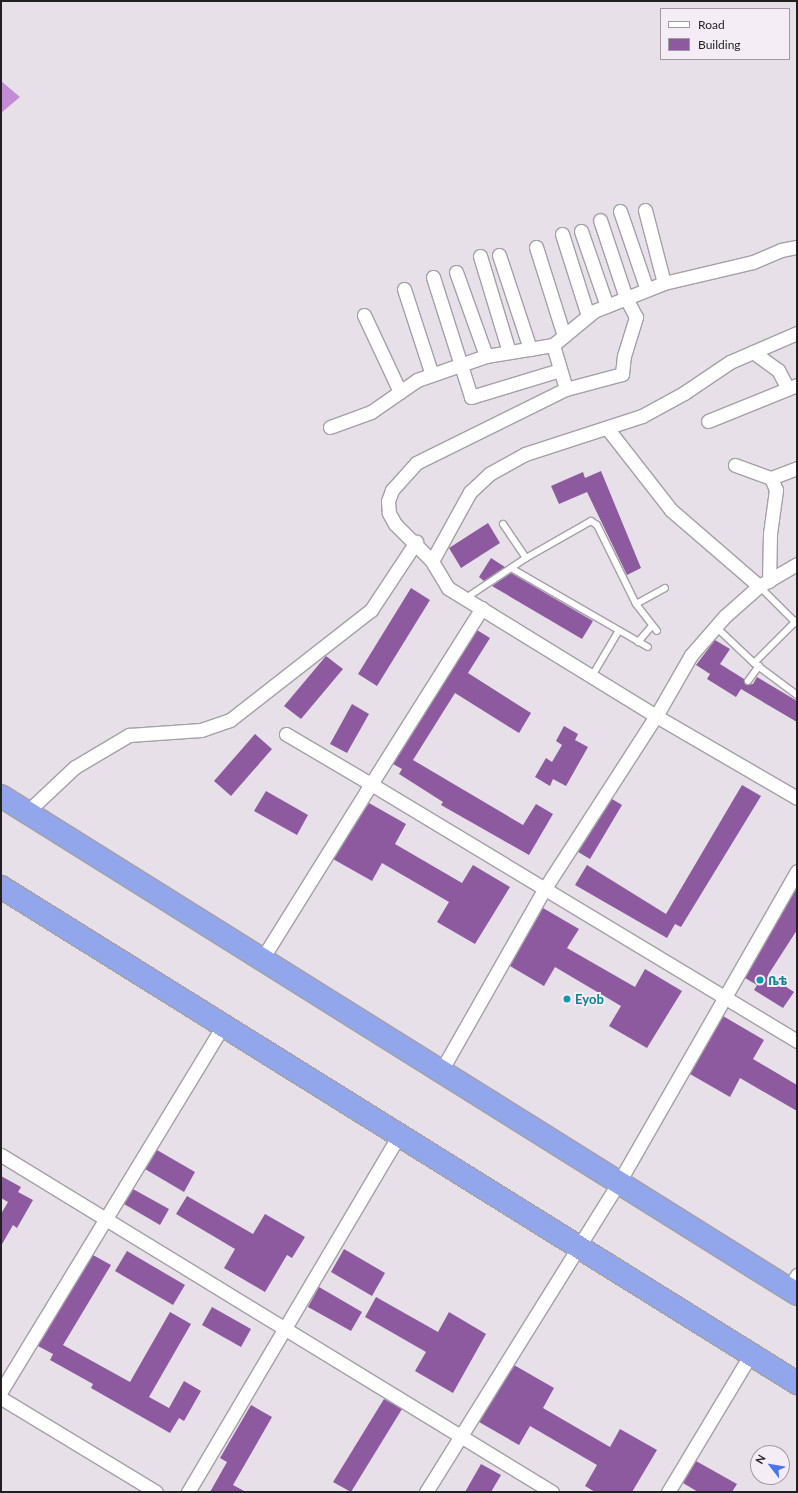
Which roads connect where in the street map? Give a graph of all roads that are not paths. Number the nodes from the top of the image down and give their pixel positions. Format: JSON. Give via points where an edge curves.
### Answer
{"nodes":[{"id":1,"x":645,"y":210,"type":"dead end"},
{"id":2,"x":620,"y":211,"type":"dead end"},
{"id":3,"x":600,"y":220,"type":"dead end"},
{"id":4,"x":581,"y":231,"type":"dead end"},
{"id":5,"x":562,"y":234,"type":"dead end"},
{"id":6,"x":536,"y":247,"type":"dead end"},
{"id":7,"x":797,"y":247,"type":"edge"},
{"id":8,"x":499,"y":255,"type":"dead end"},
{"id":9,"x":480,"y":256,"type":"dead end"},
{"id":10,"x":456,"y":272,"type":"dead end"},
{"id":11,"x":433,"y":277,"type":"dead end"},
{"id":12,"x":664,"y":283,"type":"junction"},
{"id":13,"x":404,"y":289,"type":"dead end"},
{"id":14,"x":647,"y":290,"type":"junction"},
{"id":15,"x":626,"y":298,"type":"junction"},
{"id":16,"x":607,"y":306,"type":"junction"},
{"id":17,"x":364,"y":315,"type":"dead end"},
{"id":18,"x":588,"y":316,"type":"junction"},
{"id":19,"x":797,"y":333,"type":"edge"},
{"id":20,"x":564,"y":336,"type":"junction"},
{"id":21,"x":553,"y":345,"type":"junction"},
{"id":22,"x":530,"y":349,"type":"junction"},
{"id":23,"x":508,"y":352,"type":"junction"},
{"id":24,"x":753,"y":352,"type":"junction"},
{"id":25,"x":486,"y":356,"type":"junction"},
{"id":26,"x":462,"y":365,"type":"junction"},
{"id":27,"x":560,"y":370,"type":"junction"},
{"id":28,"x":432,"y":375,"type":"junction"},
{"id":29,"x":792,"y":387,"type":"edge"},
{"id":30,"x":566,"y":389,"type":"junction"},
{"id":31,"x":400,"y":392,"type":"junction"},
{"id":32,"x":708,"y":421,"type":"dead end"},
{"id":33,"x":330,"y":427,"type":"dead end"},
{"id":34,"x":607,"y":428,"type":"junction"},
{"id":35,"x":735,"y":465,"type":"dead end"},
{"id":36,"x":797,"y":468,"type":"edge"},
{"id":37,"x":771,"y":478,"type":"junction"},
{"id":38,"x":503,"y":524,"type":"dead end"},
{"id":39,"x":416,"y":542,"type":"junction"},
{"id":40,"x":526,"y":558,"type":"junction"},
{"id":41,"x":432,"y":561,"type":"junction"},
{"id":42,"x":797,"y":564,"type":"edge"},
{"id":43,"x":511,"y":568,"type":"junction"},
{"id":44,"x":764,"y":584,"type":"junction"},
{"id":45,"x":665,"y":588,"type":"dead end"},
{"id":46,"x":466,"y":598,"type":"junction"},
{"id":47,"x":636,"y":604,"type":"junction"},
{"id":48,"x":482,"y":608,"type":"junction"},
{"id":49,"x":796,"y":622,"type":"edge"},
{"id":50,"x":652,"y":626,"type":"junction"},
{"id":51,"x":716,"y":627,"type":"junction"},
{"id":52,"x":657,"y":631,"type":"dead end"},
{"id":53,"x":618,"y":632,"type":"junction"},
{"id":54,"x":638,"y":642,"type":"junction"},
{"id":55,"x":648,"y":647,"type":"dead end"},
{"id":56,"x":756,"y":664,"type":"junction"},
{"id":57,"x":592,"y":676,"type":"junction"},
{"id":58,"x":748,"y":681,"type":"dead end"},
{"id":59,"x":797,"y":695,"type":"edge"},
{"id":60,"x":656,"y":716,"type":"junction"},
{"id":61,"x":286,"y":734,"type":"dead end"},
{"id":62,"x":371,"y":784,"type":"junction"},
{"id":63,"x":795,"y":793,"type":"edge"},
{"id":64,"x":1,"y":796,"type":"edge"},
{"id":65,"x":27,"y":812,"type":"junction"},
{"id":66,"x":797,"y":871,"type":"edge"},
{"id":67,"x":1,"y":887,"type":"edge"},
{"id":68,"x":545,"y":888,"type":"junction"},
{"id":69,"x":262,"y":959,"type":"junction"},
{"id":70,"x":723,"y":996,"type":"junction"},
{"id":71,"x":224,"y":1024,"type":"junction"},
{"id":72,"x":797,"y":1041,"type":"edge"},
{"id":73,"x":441,"y":1071,"type":"junction"},
{"id":74,"x":400,"y":1134,"type":"junction"},
{"id":75,"x":1,"y":1155,"type":"edge"},
{"id":76,"x":619,"y":1182,"type":"junction"},
{"id":77,"x":105,"y":1219,"type":"junction"},
{"id":78,"x":579,"y":1247,"type":"junction"},
{"id":79,"x":794,"y":1286,"type":"edge"},
{"id":80,"x":283,"y":1330,"type":"junction"},
{"id":81,"x":751,"y":1354,"type":"junction"},
{"id":82,"x":797,"y":1383,"type":"edge"},
{"id":83,"x":1,"y":1391,"type":"edge"},
{"id":84,"x":1,"y":1398,"type":"edge"},
{"id":85,"x":460,"y":1438,"type":"junction"},
{"id":86,"x":156,"y":1492,"type":"edge"},
{"id":87,"x":188,"y":1492,"type":"edge"},
{"id":88,"x":426,"y":1492,"type":"edge"},
{"id":89,"x":552,"y":1492,"type":"edge"},
{"id":90,"x":668,"y":1492,"type":"edge"}],
"edges":[{"from":1,"to":12,"type":"street"},
{"from":2,"to":14,"type":"street"},
{"from":3,"to":15,"type":"street"},
{"from":4,"to":16,"type":"street"},
{"from":5,"to":18,"type":"street"},
{"from":6,"to":20,"type":"street"},
{"from":7,"to":12,"type":"street","via":[[781,250],[753,262]]},
{"from":8,"to":22,"type":"street"},
{"from":9,"to":23,"type":"street"},
{"from":10,"to":25,"type":"street"},
{"from":11,"to":26,"type":"street"},
{"from":12,"to":14,"type":"street"},
{"from":13,"to":28,"type":"street"},
{"from":14,"to":15,"type":"street"},
{"from":15,"to":16,"type":"street"},
{"from":15,"to":30,"type":"street","via":[[636,317],[624,356],[622,374]]},
{"from":16,"to":18,"type":"street"},
{"from":17,"to":31,"type":"street"},
{"from":18,"to":20,"type":"street"},
{"from":19,"to":24,"type":"street"},
{"from":20,"to":21,"type":"street"},
{"from":21,"to":22,"type":"street"},
{"from":21,"to":27,"type":"street"},
{"from":22,"to":23,"type":"street"},
{"from":23,"to":25,"type":"street"},
{"from":24,"to":29,"type":"street","via":[[778,370]]},
{"from":24,"to":34,"type":"street","via":[[730,362],[684,393],[642,416]]},
{"from":25,"to":26,"type":"street"},
{"from":26,"to":27,"type":"street","via":[[471,397]]},
{"from":26,"to":28,"type":"street"},
{"from":27,"to":30,"type":"street"},
{"from":28,"to":31,"type":"street","via":[[417,380]]},
{"from":29,"to":32,"type":"street"},
{"from":30,"to":39,"type":"street","via":[[416,463],[407,470],[392,490],[388,501],[388,513],[395,524]]},
{"from":31,"to":33,"type":"street","via":[[371,412]]},
{"from":34,"to":41,"type":"street","via":[[525,454],[489,474],[470,492]]},
{"from":34,"to":44,"type":"street","via":[[671,510]]},
{"from":35,"to":37,"type":"street"},
{"from":36,"to":37,"type":"street"},
{"from":37,"to":44,"type":"street","via":[[776,490]]},
{"from":38,"to":40,"type":"lane"},
{"from":39,"to":41,"type":"street"},
{"from":39,"to":65,"type":"street","via":[[371,610],[230,720],[201,730],[129,736],[75,767]]},
{"from":40,"to":43,"type":"lane"},
{"from":40,"to":47,"type":"lane","via":[[591,521],[597,525]]},
{"from":41,"to":46,"type":"street","via":[[448,588]]},
{"from":42,"to":44,"type":"street"},
{"from":43,"to":46,"type":"lane"},
{"from":43,"to":53,"type":"lane"},
{"from":44,"to":49,"type":"lane"},
{"from":44,"to":51,"type":"street"},
{"from":45,"to":47,"type":"lane"},
{"from":46,"to":48,"type":"street"},
{"from":47,"to":50,"type":"lane"},
{"from":48,"to":57,"type":"street"},
{"from":48,"to":62,"type":"street"},
{"from":49,"to":56,"type":"lane"},
{"from":50,"to":52,"type":"lane"},
{"from":50,"to":54,"type":"lane"},
{"from":51,"to":56,"type":"lane"},
{"from":51,"to":60,"type":"street","via":[[691,655]]},
{"from":53,"to":54,"type":"lane"},
{"from":53,"to":57,"type":"lane"},
{"from":54,"to":55,"type":"lane"},
{"from":56,"to":58,"type":"lane"},
{"from":56,"to":59,"type":"lane"},
{"from":57,"to":60,"type":"street"},
{"from":60,"to":63,"type":"street"},
{"from":60,"to":68,"type":"street"},
{"from":61,"to":62,"type":"street"},
{"from":62,"to":68,"type":"street"},
{"from":62,"to":69,"type":"street"},
{"from":64,"to":65,"type":"highway"},
{"from":65,"to":69,"type":"highway"},
{"from":66,"to":70,"type":"street"},
{"from":67,"to":71,"type":"highway"},
{"from":68,"to":70,"type":"street"},
{"from":68,"to":73,"type":"street"},
{"from":69,"to":73,"type":"highway"},
{"from":70,"to":72,"type":"street"},
{"from":70,"to":76,"type":"street"},
{"from":71,"to":74,"type":"highway"},
{"from":71,"to":77,"type":"street"},
{"from":73,"to":76,"type":"highway"},
{"from":74,"to":78,"type":"highway"},
{"from":74,"to":80,"type":"street"},
{"from":75,"to":77,"type":"street"},
{"from":76,"to":78,"type":"street"},
{"from":76,"to":79,"type":"highway"},
{"from":77,"to":80,"type":"street"},
{"from":77,"to":83,"type":"street"},
{"from":78,"to":81,"type":"highway"},
{"from":78,"to":85,"type":"street"},
{"from":80,"to":85,"type":"street"},
{"from":80,"to":87,"type":"street"},
{"from":81,"to":82,"type":"highway"},
{"from":81,"to":90,"type":"street"},
{"from":84,"to":86,"type":"street"},
{"from":85,"to":88,"type":"street"},
{"from":85,"to":89,"type":"street"}]}
